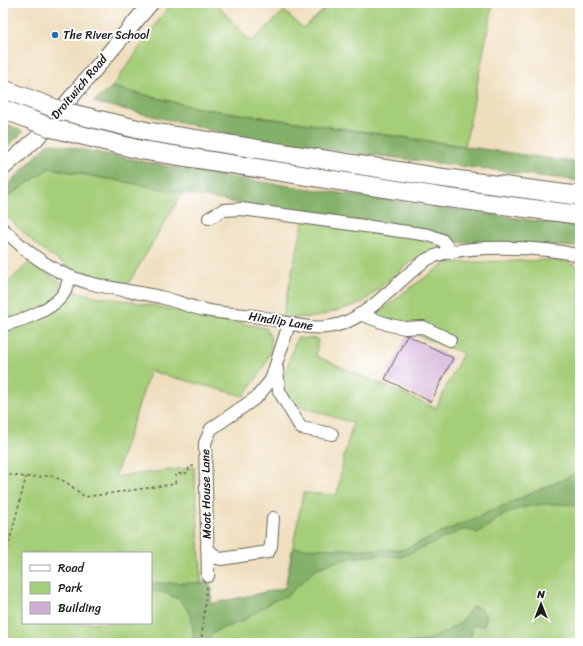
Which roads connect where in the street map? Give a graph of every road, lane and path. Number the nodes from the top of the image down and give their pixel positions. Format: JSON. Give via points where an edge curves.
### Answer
{"nodes":[{"id":1,"x":151,"y":3,"type":"edge"},
{"id":2,"x":3,"y":89,"type":"edge"},
{"id":3,"x":3,"y":109,"type":"edge"},
{"id":4,"x":3,"y":168,"type":"edge"},
{"id":5,"x":580,"y":196,"type":"edge"},
{"id":6,"x":580,"y":215,"type":"edge"},
{"id":7,"x":209,"y":218,"type":"dead end"},
{"id":8,"x":3,"y":229,"type":"edge"},
{"id":9,"x":452,"y":252,"type":"junction"},
{"id":10,"x":580,"y":256,"type":"edge"},
{"id":11,"x":70,"y":277,"type":"junction"},
{"id":12,"x":360,"y":314,"type":"junction"},
{"id":13,"x":289,"y":324,"type":"junction"},
{"id":14,"x":3,"y":325,"type":"edge"},
{"id":15,"x":450,"y":340,"type":"dead end"},
{"id":16,"x":276,"y":366,"type":"junction"},
{"id":17,"x":332,"y":434,"type":"dead end"},
{"id":18,"x":206,"y":463,"type":"junction"},
{"id":19,"x":3,"y":474,"type":"edge"},
{"id":20,"x":26,"y":477,"type":"junction"},
{"id":21,"x":273,"y":518,"type":"dead end"},
{"id":22,"x":207,"y":548,"type":"junction"},
{"id":23,"x":3,"y":566,"type":"edge"},
{"id":24,"x":208,"y":576,"type":"joint"},
{"id":25,"x":201,"y":643,"type":"edge"}],
"edges":[{"from":1,"to":4,"type":"main road","name":"Droitwich Road","via":[[36,139]]},
{"from":2,"to":5,"type":"highway","bridge":true,"via":[[62,111],[150,132],[436,177]]},
{"from":3,"to":6,"type":"highway","bridge":true,"via":[[52,128],[141,150],[448,198]]},
{"from":7,"to":9,"type":"street","via":[[223,210],[242,209],[410,232],[442,240]]},
{"from":8,"to":11,"type":"street","name":"Hindlip Lane","via":[[31,256]]},
{"from":9,"to":10,"type":"street","name":"Hindlip Lane","via":[[514,248],[548,250]]},
{"from":9,"to":12,"type":"street","name":"Hindlip Lane","via":[[424,262]]},
{"from":11,"to":13,"type":"street","name":"Hindlip Lane","via":[[96,286],[162,297],[206,310],[246,314]]},
{"from":11,"to":14,"type":"street","via":[[64,293],[51,305],[39,313]]},
{"from":12,"to":13,"type":"street","name":"Hindlip Lane","via":[[328,327]]},
{"from":12,"to":15,"type":"street","via":[[390,325],[405,328],[423,327]]},
{"from":13,"to":16,"type":"street","name":"Moat House Lane"},
{"from":16,"to":17,"type":"street","via":[[279,391],[301,428]]},
{"from":16,"to":18,"type":"street","name":"Moat House Lane","via":[[271,380],[257,396],[211,429],[205,444]]},
{"from":18,"to":20,"type":"path","via":[[189,467],[188,473],[176,474],[175,484],[85,497],[66,482],[52,476]]},
{"from":18,"to":22,"type":"street","name":"Moat House Lane"},
{"from":19,"to":20,"type":"path"},
{"from":20,"to":23,"type":"path"},
{"from":21,"to":22,"type":"street","via":[[271,546],[268,552],[220,559]]},
{"from":22,"to":24,"type":"street","name":"Moat House Lane"},
{"from":24,"to":25,"type":"path"}]}
